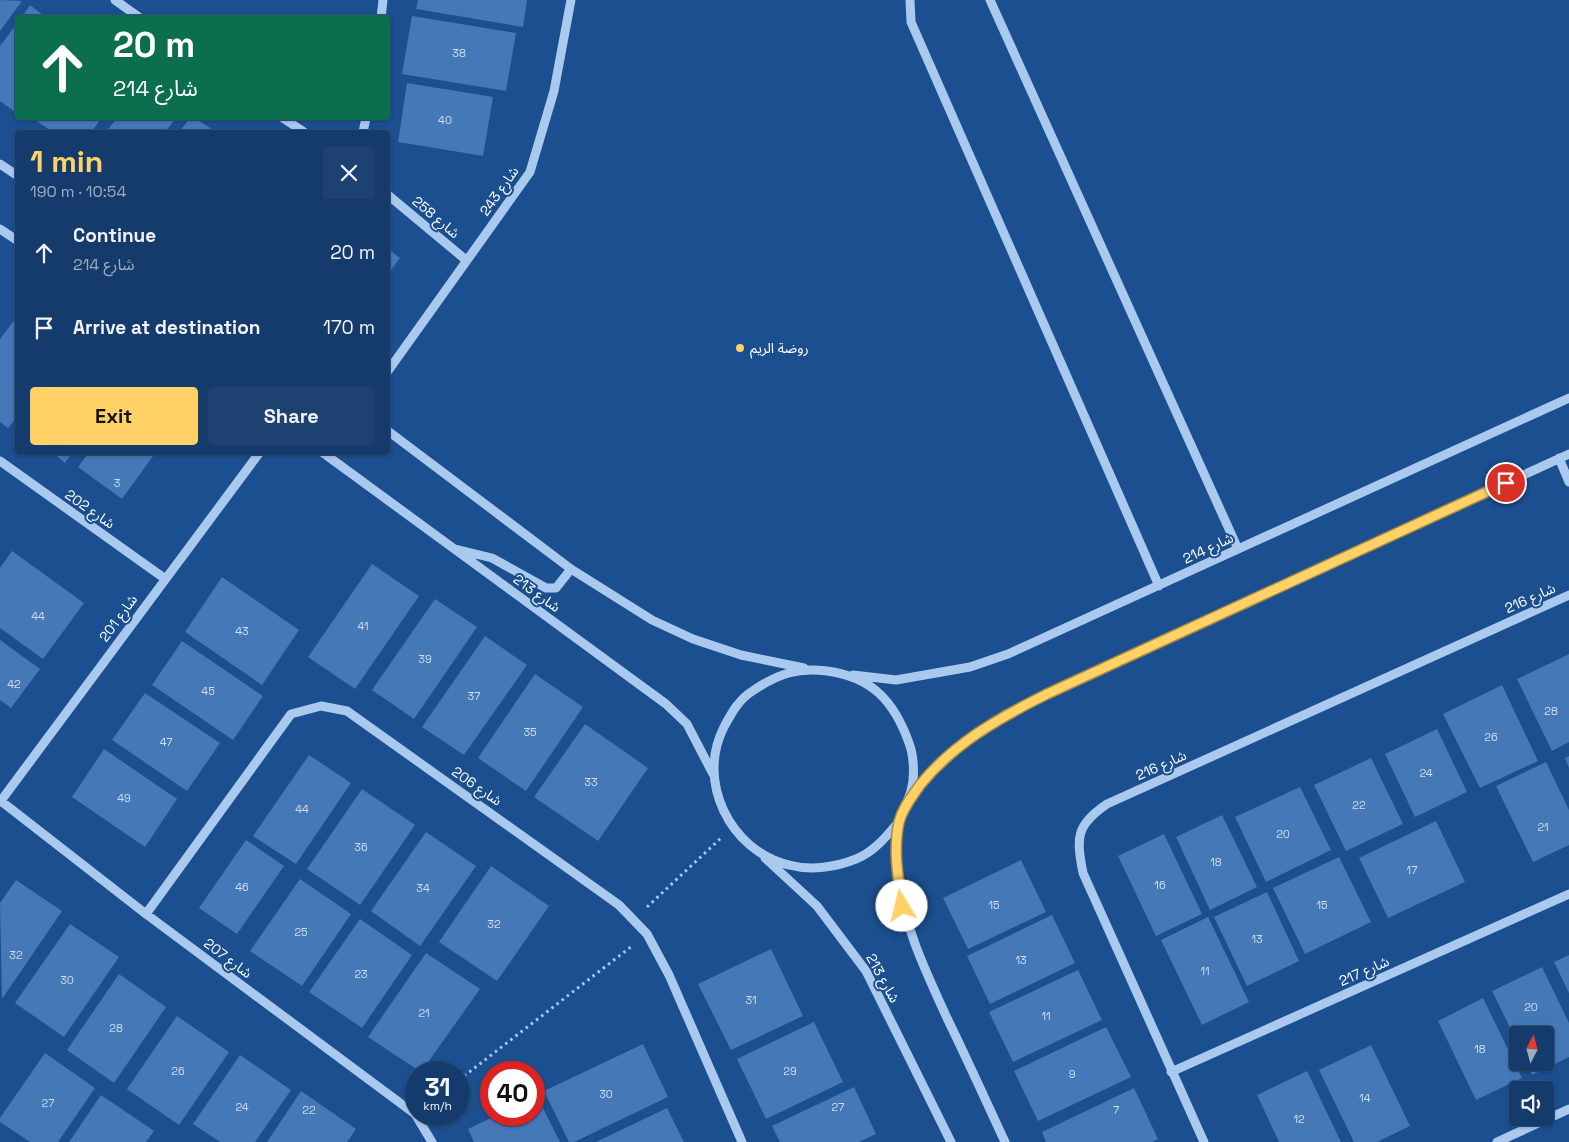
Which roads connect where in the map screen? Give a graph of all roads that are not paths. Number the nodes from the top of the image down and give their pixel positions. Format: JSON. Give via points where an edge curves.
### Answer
{"nodes":[{"id":1,"x":115,"y":0,"type":"edge"},
{"id":2,"x":383,"y":0,"type":"edge"},
{"id":3,"x":571,"y":0,"type":"edge"},
{"id":4,"x":910,"y":0,"type":"edge"},
{"id":5,"x":990,"y":0,"type":"edge"},
{"id":6,"x":136,"y":15,"type":"edge"},
{"id":7,"x":381,"y":15,"type":"edge"},
{"id":8,"x":286,"y":120,"type":"edge"},
{"id":9,"x":301,"y":130,"type":"edge"},
{"id":10,"x":0,"y":164,"type":"edge"},
{"id":11,"x":15,"y":174,"type":"edge"},
{"id":12,"x":390,"y":197,"type":"edge"},
{"id":13,"x":0,"y":229,"type":"edge"},
{"id":14,"x":15,"y":239,"type":"edge"},
{"id":15,"x":466,"y":260,"type":"junction"},
{"id":16,"x":390,"y":368,"type":"edge"},
{"id":17,"x":1569,"y":398,"type":"edge"},
{"id":18,"x":390,"y":433,"type":"edge"},
{"id":19,"x":1569,"y":454,"type":"edge"},
{"id":20,"x":258,"y":455,"type":"edge"},
{"id":21,"x":326,"y":455,"type":"edge"},
{"id":22,"x":1559,"y":458,"type":"junction"},
{"id":23,"x":2,"y":466,"type":"edge"},
{"id":24,"x":1569,"y":482,"type":"edge"},
{"id":25,"x":453,"y":549,"type":"junction"},
{"id":26,"x":1238,"y":549,"type":"junction"},
{"id":27,"x":571,"y":569,"type":"junction"},
{"id":28,"x":164,"y":578,"type":"junction"},
{"id":29,"x":1159,"y":586,"type":"junction"},
{"id":30,"x":1569,"y":595,"type":"edge"},
{"id":31,"x":809,"y":669,"type":"junction"},
{"id":32,"x":847,"y":674,"type":"junction"},
{"id":33,"x":713,"y":774,"type":"junction"},
{"id":34,"x":0,"y":801,"type":"edge"},
{"id":35,"x":906,"y":804,"type":"junction"},
{"id":36,"x":900,"y":820,"type":"junction"},
{"id":37,"x":757,"y":851,"type":"junction"},
{"id":38,"x":1569,"y":894,"type":"edge"},
{"id":39,"x":146,"y":914,"type":"junction"},
{"id":40,"x":1171,"y":1072,"type":"junction"},
{"id":41,"x":1569,"y":1110,"type":"edge"},
{"id":42,"x":1510,"y":1140,"type":"edge"},
{"id":43,"x":432,"y":1142,"type":"edge"},
{"id":44,"x":742,"y":1142,"type":"edge"},
{"id":45,"x":950,"y":1142,"type":"edge"},
{"id":46,"x":1005,"y":1142,"type":"edge"},
{"id":47,"x":1204,"y":1142,"type":"edge"},
{"id":48,"x":1498,"y":1142,"type":"edge"}],
"edges":[{"from":1,"to":6,"type":"street"},
{"from":2,"to":7,"type":"street"},
{"from":3,"to":15,"type":"street","name":"شارع 243","via":[[554,91],[530,172]]},
{"from":4,"to":29,"type":"street","via":[[911,22]]},
{"from":5,"to":26,"type":"street"},
{"from":8,"to":9,"type":"street"},
{"from":10,"to":11,"type":"street"},
{"from":12,"to":15,"type":"street","name":"شارع 258"},
{"from":13,"to":14,"type":"street"},
{"from":15,"to":16,"type":"street","name":"شارع 243"},
{"from":17,"to":26,"type":"street","name":"شارع 214"},
{"from":18,"to":27,"type":"street"},
{"from":19,"to":22,"type":"street"},
{"from":20,"to":28,"type":"street","name":"شارع 201"},
{"from":21,"to":25,"type":"street","name":"شارع 213"},
{"from":22,"to":24,"type":"street"},
{"from":22,"to":35,"type":"street","via":[[1006,714],[948,756]]},
{"from":23,"to":28,"type":"street","name":"شارع 202"},
{"from":25,"to":27,"type":"street","via":[[492,558],[546,588],[556,588]]},
{"from":25,"to":33,"type":"street","name":"شارع 213","via":[[666,704],[687,724]]},
{"from":26,"to":29,"type":"street","name":"شارع 214"},
{"from":27,"to":31,"type":"street","via":[[652,620],[693,639],[741,655]]},
{"from":28,"to":34,"type":"street","name":"شارع 201"},
{"from":29,"to":32,"type":"street","name":"شارع 214","via":[[1008,654],[970,667],[896,680]]},
{"from":30,"to":40,"type":"street","name":"شارع 216","via":[[1108,804],[1090,816],[1081,830],[1078,849],[1083,873]]},
{"from":31,"to":32,"type":"street","name":"شارع 214"},
{"from":31,"to":33,"type":"street","via":[[775,676],[746,695],[733,709],[717,740]]},
{"from":32,"to":35,"type":"street","via":[[878,691],[900,718],[913,753],[912,788]]},
{"from":33,"to":37,"type":"street","name":"شارع 213","via":[[717,796],[732,827]]},
{"from":34,"to":39,"type":"street","name":"شارع 207"},
{"from":35,"to":36,"type":"street"},
{"from":36,"to":37,"type":"street","via":[[886,837],[858,858],[825,868],[789,865]]},
{"from":36,"to":46,"type":"street","via":[[896,848],[902,906],[925,970]]},
{"from":37,"to":45,"type":"street","name":"شارع 213","via":[[817,906],[866,971]]},
{"from":38,"to":40,"type":"street","name":"شارع 217"},
{"from":39,"to":43,"type":"street","name":"شارع 207","via":[[414,1114]]},
{"from":39,"to":44,"type":"street","name":"شارع 206","via":[[291,714],[321,706],[347,711],[620,904],[647,934],[669,975]]},
{"from":40,"to":47,"type":"street","name":"شارع 216"},
{"from":41,"to":42,"type":"street"},
{"from":42,"to":48,"type":"street"}]}
